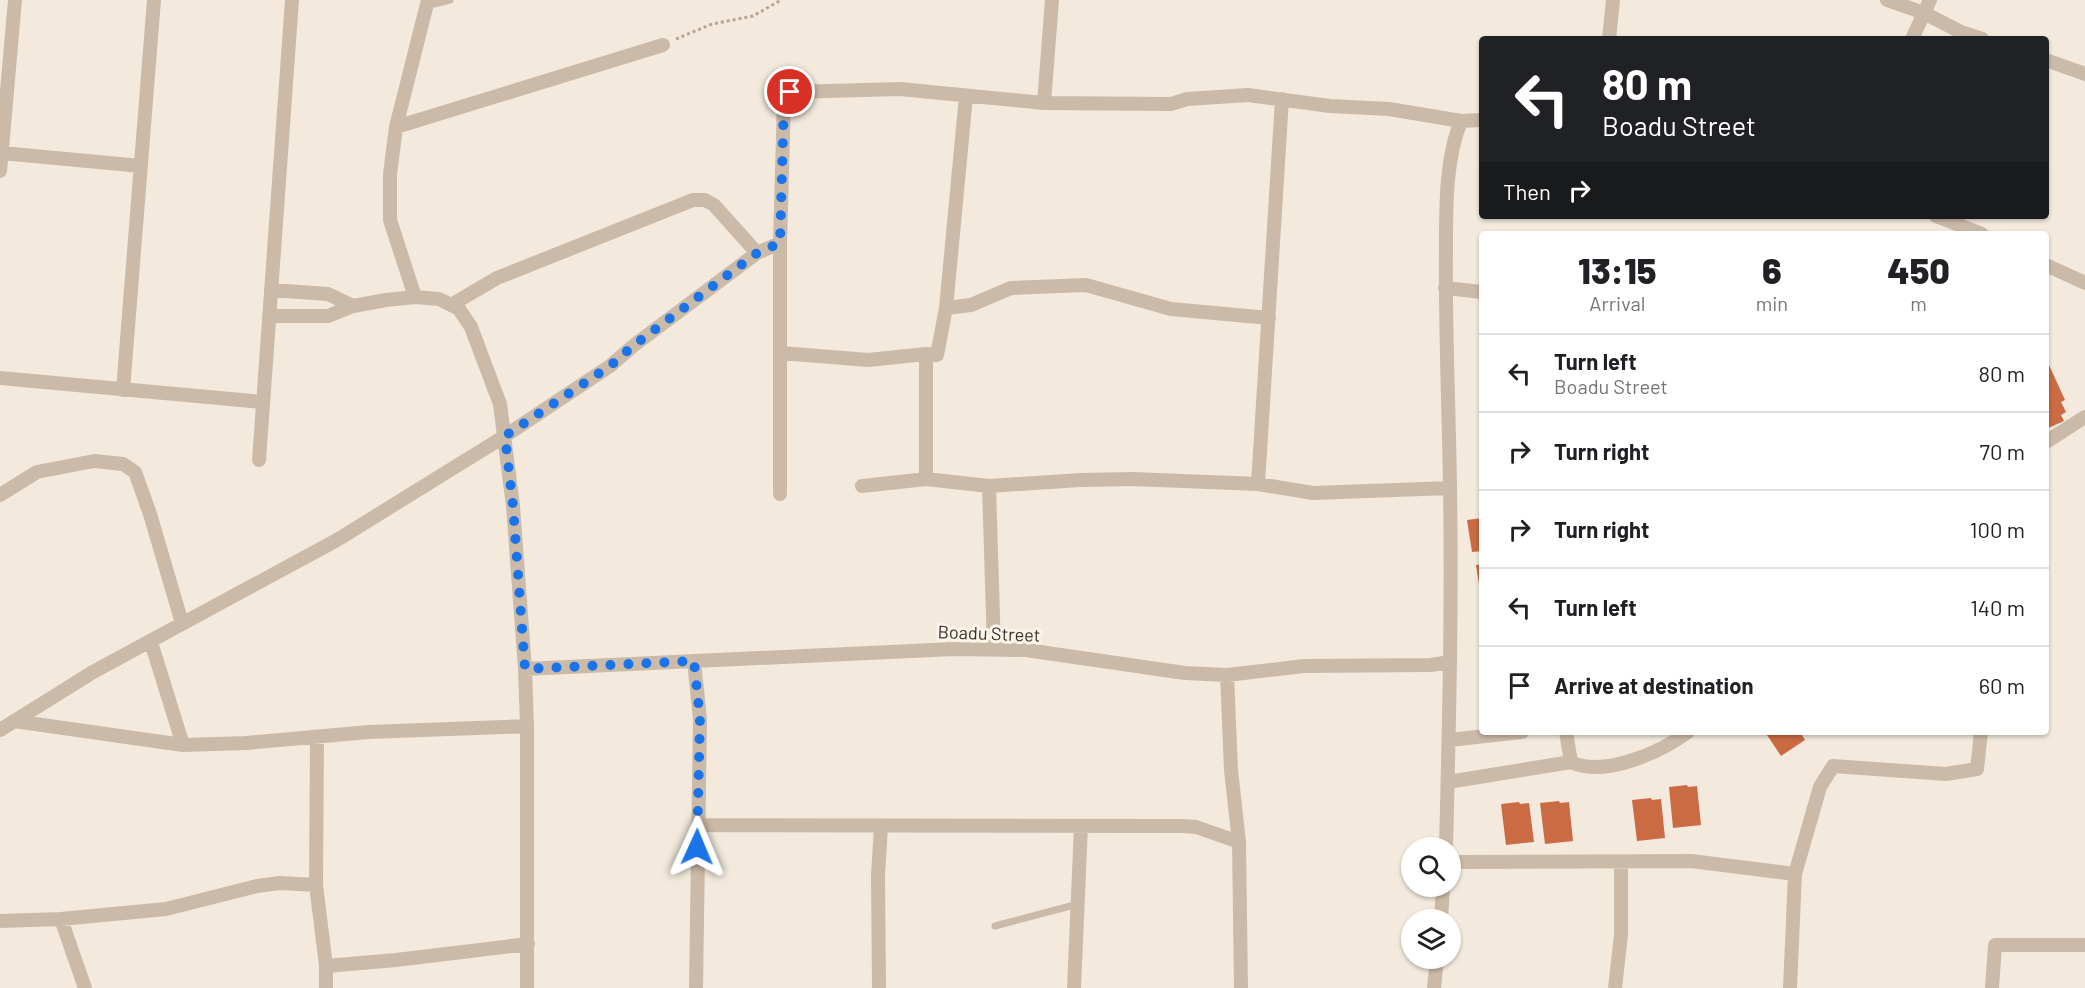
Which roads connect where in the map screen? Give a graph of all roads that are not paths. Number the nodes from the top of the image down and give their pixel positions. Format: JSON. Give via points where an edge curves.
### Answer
{"nodes":[{"id":1,"x":15,"y":0,"type":"edge"},
{"id":2,"x":154,"y":0,"type":"edge"},
{"id":3,"x":292,"y":0,"type":"edge"},
{"id":4,"x":450,"y":0,"type":"edge"},
{"id":5,"x":1052,"y":0,"type":"edge"},
{"id":6,"x":1613,"y":0,"type":"edge"},
{"id":7,"x":1887,"y":0,"type":"edge"},
{"id":8,"x":1930,"y":0,"type":"edge"},
{"id":9,"x":427,"y":3,"type":"edge"},
{"id":10,"x":1924,"y":13,"type":"junction"},
{"id":11,"x":1609,"y":36,"type":"edge"},
{"id":12,"x":1913,"y":36,"type":"edge"},
{"id":13,"x":1973,"y":36,"type":"edge"},
{"id":14,"x":663,"y":45,"type":"road end"},
{"id":15,"x":2049,"y":61,"type":"edge"},
{"id":16,"x":2084,"y":71,"type":"edge"},
{"id":17,"x":966,"y":96,"type":"junction"},
{"id":18,"x":1282,"y":99,"type":"junction"},
{"id":19,"x":1044,"y":102,"type":"junction"},
{"id":20,"x":3,"y":104,"type":"edge"},
{"id":21,"x":1479,"y":120,"type":"edge"},
{"id":22,"x":1461,"y":122,"type":"junction"},
{"id":23,"x":396,"y":127,"type":"junction"},
{"id":24,"x":2,"y":153,"type":"junction"},
{"id":25,"x":141,"y":166,"type":"junction"},
{"id":26,"x":0,"y":171,"type":"edge"},
{"id":27,"x":1944,"y":219,"type":"edge"},
{"id":28,"x":1974,"y":231,"type":"edge"},
{"id":29,"x":780,"y":243,"type":"junction"},
{"id":30,"x":757,"y":253,"type":"junction"},
{"id":31,"x":2049,"y":266,"type":"edge"},
{"id":32,"x":2085,"y":284,"type":"edge"},
{"id":33,"x":1445,"y":288,"type":"junction"},
{"id":34,"x":271,"y":290,"type":"junction"},
{"id":35,"x":1479,"y":292,"type":"edge"},
{"id":36,"x":415,"y":297,"type":"junction"},
{"id":37,"x":451,"y":305,"type":"junction"},
{"id":38,"x":354,"y":306,"type":"junction"},
{"id":39,"x":946,"y":308,"type":"junction"},
{"id":40,"x":269,"y":316,"type":"junction"},
{"id":41,"x":1269,"y":318,"type":"junction"},
{"id":42,"x":781,"y":353,"type":"junction"},
{"id":43,"x":926,"y":354,"type":"junction"},
{"id":44,"x":0,"y":378,"type":"edge"},
{"id":45,"x":123,"y":390,"type":"junction"},
{"id":46,"x":263,"y":402,"type":"junction"},
{"id":47,"x":2085,"y":417,"type":"edge"},
{"id":48,"x":505,"y":436,"type":"junction"},
{"id":49,"x":2049,"y":440,"type":"edge"},
{"id":50,"x":259,"y":460,"type":"dead end"},
{"id":51,"x":926,"y":479,"type":"junction"},
{"id":52,"x":1258,"y":484,"type":"junction"},
{"id":53,"x":861,"y":486,"type":"dead end"},
{"id":54,"x":989,"y":486,"type":"junction"},
{"id":55,"x":1450,"y":488,"type":"junction"},
{"id":56,"x":780,"y":494,"type":"dead end"},
{"id":57,"x":0,"y":495,"type":"edge"},
{"id":58,"x":182,"y":623,"type":"junction"},
{"id":59,"x":152,"y":642,"type":"junction"},
{"id":60,"x":994,"y":649,"type":"junction"},
{"id":61,"x":694,"y":661,"type":"junction"},
{"id":62,"x":1450,"y":663,"type":"junction"},
{"id":63,"x":525,"y":669,"type":"junction"},
{"id":64,"x":1227,"y":675,"type":"junction"},
{"id":65,"x":14,"y":721,"type":"junction"},
{"id":66,"x":527,"y":726,"type":"junction"},
{"id":67,"x":0,"y":730,"type":"edge"},
{"id":68,"x":1495,"y":735,"type":"edge"},
{"id":69,"x":1566,"y":735,"type":"edge"},
{"id":70,"x":1684,"y":735,"type":"edge"},
{"id":71,"x":1981,"y":735,"type":"edge"},
{"id":72,"x":317,"y":737,"type":"junction"},
{"id":73,"x":1449,"y":740,"type":"junction"},
{"id":74,"x":183,"y":745,"type":"junction"},
{"id":75,"x":1571,"y":762,"type":"junction"},
{"id":76,"x":1448,"y":782,"type":"junction"},
{"id":77,"x":698,"y":825,"type":"junction"},
{"id":78,"x":1081,"y":826,"type":"junction"},
{"id":79,"x":881,"y":827,"type":"junction"},
{"id":80,"x":1446,"y":837,"type":"edge"},
{"id":81,"x":1239,"y":842,"type":"junction"},
{"id":82,"x":1461,"y":862,"type":"edge"},
{"id":83,"x":1622,"y":862,"type":"junction"},
{"id":84,"x":1795,"y":874,"type":"junction"},
{"id":85,"x":316,"y":885,"type":"junction"},
{"id":86,"x":1078,"y":904,"type":"junction"},
{"id":87,"x":61,"y":919,"type":"junction"},
{"id":88,"x":0,"y":921,"type":"edge"},
{"id":89,"x":995,"y":926,"type":"dead end"},
{"id":90,"x":528,"y":944,"type":"junction"},
{"id":91,"x":2085,"y":945,"type":"edge"},
{"id":92,"x":326,"y":966,"type":"junction"},
{"id":93,"x":1436,"y":969,"type":"edge"},
{"id":94,"x":84,"y":988,"type":"edge"},
{"id":95,"x":326,"y":988,"type":"edge"},
{"id":96,"x":527,"y":988,"type":"edge"},
{"id":97,"x":696,"y":988,"type":"edge"},
{"id":98,"x":879,"y":988,"type":"edge"},
{"id":99,"x":1074,"y":988,"type":"edge"},
{"id":100,"x":1241,"y":988,"type":"edge"},
{"id":101,"x":1434,"y":988,"type":"edge"},
{"id":102,"x":1615,"y":988,"type":"edge"},
{"id":103,"x":1790,"y":988,"type":"edge"},
{"id":104,"x":1992,"y":988,"type":"edge"}],
"edges":[{"from":1,"to":20,"type":"street"},
{"from":2,"to":25,"type":"street"},
{"from":3,"to":34,"type":"street"},
{"from":4,"to":9,"type":"lane"},
{"from":5,"to":19,"type":"street"},
{"from":6,"to":11,"type":"street"},
{"from":7,"to":10,"type":"street"},
{"from":8,"to":10,"type":"street"},
{"from":9,"to":23,"type":"street"},
{"from":10,"to":12,"type":"street"},
{"from":10,"to":13,"type":"street"},
{"from":14,"to":23,"type":"street"},
{"from":15,"to":16,"type":"street"},
{"from":17,"to":19,"type":"street"},
{"from":17,"to":29,"type":"street","via":[[900,89],[790,92],[784,100]]},
{"from":17,"to":39,"type":"street"},
{"from":18,"to":19,"type":"street","via":[[1248,95],[1187,99],[1171,104]]},
{"from":18,"to":22,"type":"street","via":[[1389,109]]},
{"from":18,"to":41,"type":"street"},
{"from":20,"to":24,"type":"street"},
{"from":21,"to":22,"type":"street"},
{"from":22,"to":33,"type":"street","via":[[1446,194]]},
{"from":23,"to":36,"type":"street","via":[[390,220]]},
{"from":24,"to":25,"type":"street"},
{"from":24,"to":26,"type":"street"},
{"from":25,"to":45,"type":"street"},
{"from":27,"to":28,"type":"street"},
{"from":29,"to":30,"type":"street"},
{"from":29,"to":42,"type":"street"},
{"from":30,"to":37,"type":"street","via":[[714,205],[693,200],[497,278]]},
{"from":30,"to":48,"type":"street","via":[[610,366]]},
{"from":31,"to":32,"type":"street"},
{"from":33,"to":35,"type":"street"},
{"from":33,"to":55,"type":"street"},
{"from":34,"to":38,"type":"street","via":[[328,294]]},
{"from":34,"to":40,"type":"street"},
{"from":36,"to":37,"type":"street","via":[[439,299]]},
{"from":36,"to":38,"type":"street"},
{"from":37,"to":48,"type":"street","via":[[459,309],[471,327],[500,404]]},
{"from":38,"to":40,"type":"street","via":[[328,316]]},
{"from":39,"to":41,"type":"street","via":[[971,305],[1011,288],[1086,285],[1171,309]]},
{"from":39,"to":43,"type":"street","via":[[937,355]]},
{"from":40,"to":46,"type":"street"},
{"from":41,"to":52,"type":"street"},
{"from":42,"to":43,"type":"street","via":[[867,360]]},
{"from":42,"to":56,"type":"street"},
{"from":43,"to":51,"type":"street"},
{"from":44,"to":45,"type":"street"},
{"from":45,"to":46,"type":"street"},
{"from":46,"to":50,"type":"street"},
{"from":47,"to":49,"type":"street"},
{"from":48,"to":58,"type":"street","via":[[337,540]]},
{"from":48,"to":63,"type":"street"},
{"from":51,"to":53,"type":"street"},
{"from":51,"to":54,"type":"street"},
{"from":52,"to":54,"type":"street","via":[[1133,479]]},
{"from":52,"to":55,"type":"street","via":[[1313,493]]},
{"from":54,"to":60,"type":"street"},
{"from":55,"to":62,"type":"street"},
{"from":57,"to":58,"type":"street","via":[[37,472],[94,461],[123,464],[135,472]]},
{"from":58,"to":59,"type":"street"},
{"from":59,"to":65,"type":"street","via":[[93,672]]},
{"from":59,"to":74,"type":"street"},
{"from":60,"to":61,"type":"street","name":"Boadu Street"},
{"from":60,"to":64,"type":"street","name":"Boadu Street"},
{"from":61,"to":63,"type":"street","name":"Boadu Street"},
{"from":61,"to":77,"type":"street","via":[[700,719]]},
{"from":62,"to":64,"type":"street","name":"Boadu Street","via":[[1304,666]]},
{"from":62,"to":73,"type":"street"},
{"from":63,"to":66,"type":"street"},
{"from":64,"to":81,"type":"street"},
{"from":65,"to":67,"type":"street"},
{"from":65,"to":74,"type":"street"},
{"from":66,"to":72,"type":"street"},
{"from":66,"to":90,"type":"street"},
{"from":68,"to":73,"type":"street"},
{"from":69,"to":75,"type":"street"},
{"from":70,"to":75,"type":"street","via":[[1670,745],[1611,767],[1581,767]]},
{"from":71,"to":84,"type":"street","via":[[1977,769],[1946,774],[1833,766],[1820,787]]},
{"from":72,"to":74,"type":"street"},
{"from":72,"to":85,"type":"street"},
{"from":73,"to":76,"type":"street"},
{"from":75,"to":76,"type":"street"},
{"from":76,"to":80,"type":"street"},
{"from":77,"to":79,"type":"street"},
{"from":77,"to":97,"type":"street"},
{"from":78,"to":79,"type":"street"},
{"from":78,"to":81,"type":"street","via":[[1196,827]]},
{"from":78,"to":86,"type":"street"},
{"from":79,"to":98,"type":"street"},
{"from":81,"to":100,"type":"street"},
{"from":82,"to":83,"type":"street"},
{"from":83,"to":84,"type":"street","via":[[1691,861]]},
{"from":83,"to":102,"type":"street","via":[[1621,935]]},
{"from":84,"to":103,"type":"street"},
{"from":85,"to":87,"type":"street","via":[[257,886],[166,909]]},
{"from":85,"to":92,"type":"street"},
{"from":86,"to":89,"type":"lane"},
{"from":86,"to":99,"type":"street"},
{"from":87,"to":88,"type":"street"},
{"from":87,"to":94,"type":"street"},
{"from":90,"to":92,"type":"street"},
{"from":90,"to":96,"type":"street"},
{"from":91,"to":104,"type":"street","via":[[1995,945]]},
{"from":92,"to":95,"type":"street"},
{"from":93,"to":101,"type":"street"}]}
